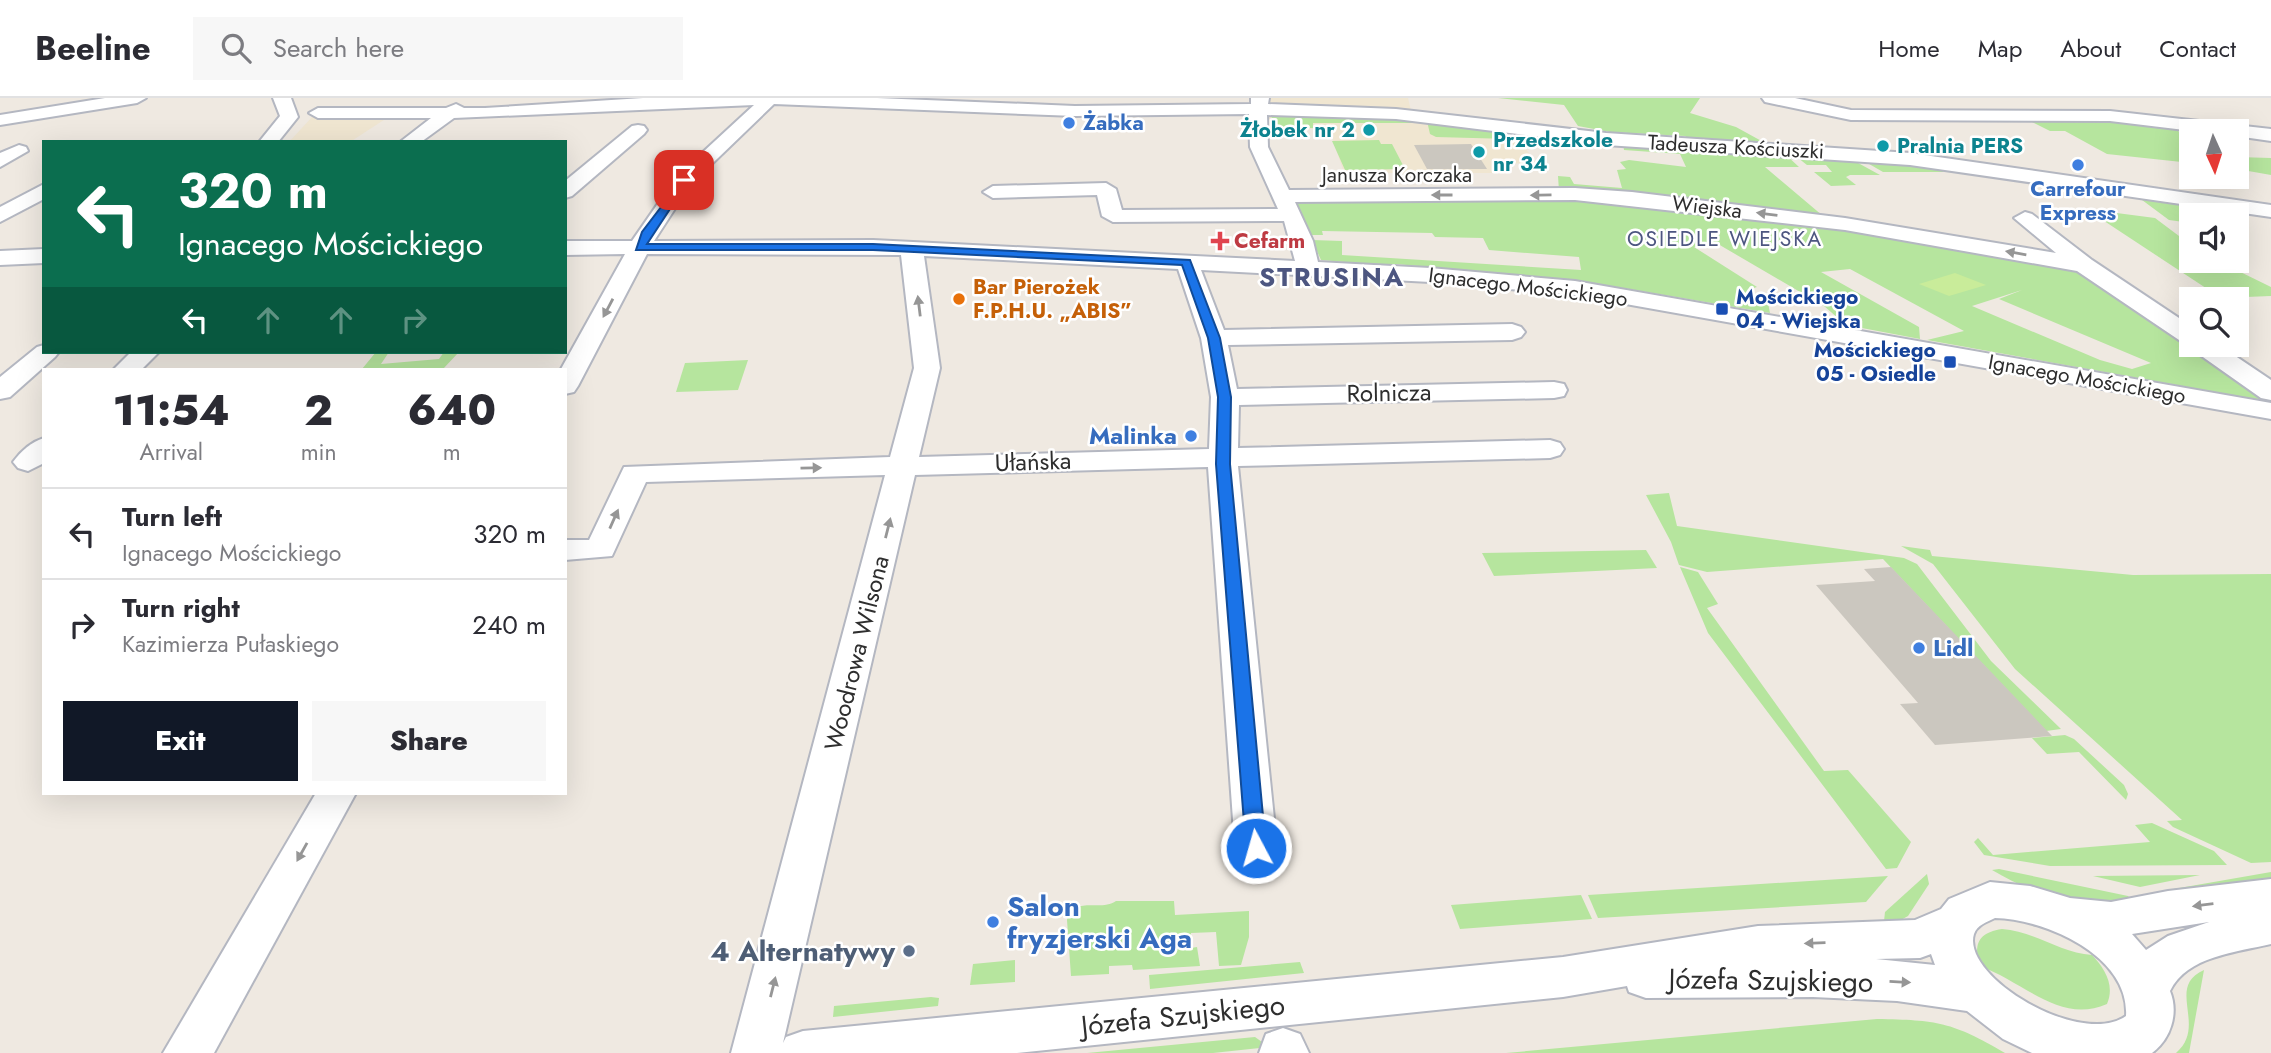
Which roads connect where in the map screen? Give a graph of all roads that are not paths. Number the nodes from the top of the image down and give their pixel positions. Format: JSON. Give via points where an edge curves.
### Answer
{"nodes":[{"id":1,"x":137,"y":98,"type":"edge"},
{"id":2,"x":282,"y":98,"type":"edge"},
{"id":3,"x":473,"y":98,"type":"edge"},
{"id":4,"x":771,"y":98,"type":"edge"},
{"id":5,"x":1771,"y":98,"type":"edge"},
{"id":6,"x":1259,"y":104,"type":"edge"},
{"id":7,"x":1851,"y":106,"type":"edge"},
{"id":8,"x":318,"y":113,"type":"dead end"},
{"id":9,"x":450,"y":114,"type":"junction"},
{"id":10,"x":0,"y":120,"type":"edge"},
{"id":11,"x":638,"y":130,"type":"dead end"},
{"id":12,"x":2271,"y":135,"type":"edge"},
{"id":13,"x":270,"y":140,"type":"edge"},
{"id":14,"x":412,"y":140,"type":"edge"},
{"id":15,"x":1801,"y":150,"type":"junction"},
{"id":16,"x":19,"y":151,"type":"dead end"},
{"id":17,"x":0,"y":161,"type":"edge"},
{"id":18,"x":1496,"y":174,"type":"dead end"},
{"id":19,"x":1273,"y":175,"type":"junction"},
{"id":20,"x":1296,"y":175,"type":"dead end"},
{"id":21,"x":567,"y":190,"type":"edge"},
{"id":22,"x":42,"y":191,"type":"edge"},
{"id":23,"x":993,"y":192,"type":"dead end"},
{"id":24,"x":1510,"y":195,"type":"junction"},
{"id":25,"x":1286,"y":206,"type":"junction"},
{"id":26,"x":2271,"y":211,"type":"edge"},
{"id":27,"x":0,"y":216,"type":"edge"},
{"id":28,"x":2025,"y":218,"type":"dead end"},
{"id":29,"x":640,"y":247,"type":"junction"},
{"id":30,"x":567,"y":248,"type":"edge"},
{"id":31,"x":912,"y":250,"type":"junction"},
{"id":32,"x":42,"y":256,"type":"edge"},
{"id":33,"x":0,"y":258,"type":"edge"},
{"id":34,"x":1186,"y":262,"type":"junction"},
{"id":35,"x":2084,"y":265,"type":"junction"},
{"id":36,"x":1307,"y":268,"type":"junction"},
{"id":37,"x":2179,"y":329,"type":"edge"},
{"id":38,"x":1512,"y":332,"type":"dead end"},
{"id":39,"x":1214,"y":338,"type":"junction"},
{"id":40,"x":44,"y":354,"type":"edge"},
{"id":41,"x":144,"y":354,"type":"edge"},
{"id":42,"x":2220,"y":357,"type":"edge"},
{"id":43,"x":128,"y":368,"type":"edge"},
{"id":44,"x":567,"y":382,"type":"edge"},
{"id":45,"x":1554,"y":390,"type":"dead end"},
{"id":46,"x":0,"y":391,"type":"edge"},
{"id":47,"x":2271,"y":392,"type":"edge"},
{"id":48,"x":1224,"y":397,"type":"junction"},
{"id":49,"x":2271,"y":411,"type":"edge"},
{"id":50,"x":1549,"y":449,"type":"dead end"},
{"id":51,"x":1223,"y":457,"type":"junction"},
{"id":52,"x":904,"y":466,"type":"junction"},
{"id":53,"x":567,"y":550,"type":"edge"},
{"id":54,"x":335,"y":795,"type":"edge"},
{"id":55,"x":1256,"y":848,"type":"dead end"},
{"id":56,"x":2271,"y":897,"type":"edge"},
{"id":57,"x":2063,"y":914,"type":"junction"},
{"id":58,"x":1953,"y":923,"type":"junction"},
{"id":59,"x":2271,"y":926,"type":"edge"},
{"id":60,"x":1563,"y":977,"type":"junction"},
{"id":61,"x":2147,"y":989,"type":"junction"},
{"id":62,"x":1979,"y":993,"type":"junction"},
{"id":63,"x":188,"y":1053,"type":"edge"},
{"id":64,"x":757,"y":1053,"type":"edge"},
{"id":65,"x":803,"y":1053,"type":"edge"}],
"edges":[{"from":1,"to":10,"type":"street"},
{"from":2,"to":13,"type":"street","via":[[289,117]]},
{"from":3,"to":9,"type":"street"},
{"from":4,"to":6,"type":"street","name":"Tadeusza Kościuszki","via":[[1075,111]]},
{"from":4,"to":9,"type":"street","name":"Tadeusza Kościuszki"},
{"from":4,"to":29,"type":"street","via":[[694,169]]},
{"from":5,"to":7,"type":"street"},
{"from":6,"to":15,"type":"street","name":"Tadeusza Kościuszki","via":[[1396,114],[1565,135]]},
{"from":6,"to":19,"type":"street","via":[[1255,128],[1259,149]]},
{"from":7,"to":12,"type":"street","via":[[2110,116]]},
{"from":7,"to":15,"type":"street"},
{"from":8,"to":9,"type":"street","name":"Tadeusza Kościuszki"},
{"from":9,"to":14,"type":"street"},
{"from":11,"to":21,"type":"street"},
{"from":15,"to":26,"type":"street","name":"Tadeusza Kościuszki","via":[[1987,167]]},
{"from":16,"to":17,"type":"street"},
{"from":18,"to":24,"type":"street","name":"Janusza Korczaka"},
{"from":19,"to":20,"type":"street","name":"Janusza Korczaka"},
{"from":19,"to":25,"type":"street"},
{"from":22,"to":27,"type":"street"},
{"from":23,"to":25,"type":"street","name":"Wiejska","via":[[1107,189],[1113,216]]},
{"from":24,"to":25,"type":"street","name":"Wiejska","one_way":true},
{"from":35,"to":24,"type":"street","name":"Wiejska","one_way":true,"via":[[1845,224],[1667,202],[1575,194]]},
{"from":25,"to":36,"type":"street","via":[[1308,258]]},
{"from":28,"to":35,"type":"street"},
{"from":29,"to":30,"type":"street","name":"Ignacego Mościckiego"},
{"from":29,"to":31,"type":"street","name":"Ignacego Mościckiego"},
{"from":29,"to":44,"type":"street","one_way":true},
{"from":31,"to":34,"type":"street","name":"Ignacego Mościckiego"},
{"from":52,"to":31,"type":"street","name":"Woodrowa Wilsona","one_way":true,"via":[[927,368]]},
{"from":32,"to":33,"type":"street"},
{"from":34,"to":36,"type":"street","name":"Ignacego Mościckiego"},
{"from":34,"to":39,"type":"street"},
{"from":35,"to":37,"type":"street","name":"Wiejska"},
{"from":36,"to":49,"type":"street","name":"Ignacego Mościckiego","via":[[1575,288]]},
{"from":38,"to":39,"type":"street"},
{"from":39,"to":48,"type":"street"},
{"from":40,"to":46,"type":"street"},
{"from":41,"to":43,"type":"street"},
{"from":42,"to":47,"type":"street"},
{"from":45,"to":48,"type":"street","name":"Rolnicza"},
{"from":48,"to":51,"type":"street"},
{"from":50,"to":51,"type":"street","name":"Ułańska"},
{"from":51,"to":52,"type":"street","name":"Ułańska"},
{"from":51,"to":55,"type":"street"},
{"from":53,"to":52,"type":"street","name":"Ułańska","one_way":true,"via":[[601,549],[635,473]]},
{"from":64,"to":52,"type":"street","name":"Woodrowa Wilsona","one_way":true},
{"from":54,"to":63,"type":"street","one_way":true},
{"from":56,"to":57,"type":"street","name":"Józefa Szujskiego","one_way":true,"via":[[2111,920]]},
{"from":57,"to":58,"type":"street","name":"Józefa Szujskiego","via":[[2017,900],[1990,900],[1969,907]]},
{"from":57,"to":61,"type":"street","name":"Józefa Szujskiego","via":[[2114,945]]},
{"from":58,"to":60,"type":"street","name":"Józefa Szujskiego","one_way":true,"via":[[1920,939],[1758,946]]},
{"from":58,"to":62,"type":"street","name":"Józefa Szujskiego","via":[[1952,952]]},
{"from":59,"to":61,"type":"street","via":[[2180,954],[2161,964]]},
{"from":60,"to":62,"type":"street","name":"Józefa Szujskiego","one_way":true,"via":[[1881,981]]},
{"from":60,"to":65,"type":"street","name":"Józefa Szujskiego"},
{"from":61,"to":62,"type":"street","name":"Józefa Szujskiego","via":[[2152,1004],[2146,1029],[2138,1038],[2092,1047],[2069,1044],[2022,1025]]}]}
